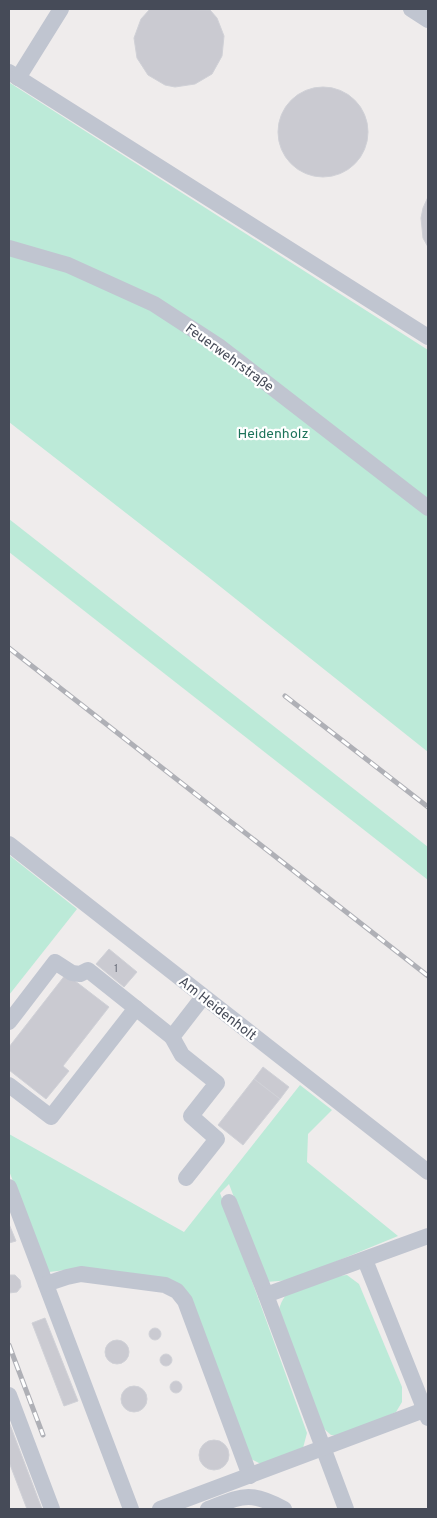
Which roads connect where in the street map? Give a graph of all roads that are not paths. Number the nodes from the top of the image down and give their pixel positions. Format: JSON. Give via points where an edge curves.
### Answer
{"nodes":[{"id":1,"x":62,"y":9,"type":"edge"},
{"id":2,"x":411,"y":9,"type":"edge"},
{"id":3,"x":428,"y":20,"type":"edge"},
{"id":4,"x":13,"y":75,"type":"edge"},
{"id":5,"x":9,"y":248,"type":"edge"},
{"id":6,"x":428,"y":337,"type":"edge"},
{"id":7,"x":428,"y":508,"type":"edge"},
{"id":8,"x":9,"y":844,"type":"edge"},
{"id":9,"x":204,"y":997,"type":"junction"},
{"id":10,"x":136,"y":1008,"type":"junction"},
{"id":11,"x":9,"y":1022,"type":"edge"},
{"id":12,"x":172,"y":1037,"type":"junction"},
{"id":13,"x":9,"y":1084,"type":"edge"},
{"id":14,"x":428,"y":1172,"type":"edge"},
{"id":15,"x":186,"y":1178,"type":"dead end"},
{"id":16,"x":9,"y":1187,"type":"edge"},
{"id":17,"x":229,"y":1202,"type":"dead end"},
{"id":18,"x":428,"y":1236,"type":"edge"},
{"id":19,"x":365,"y":1260,"type":"junction"},
{"id":20,"x":46,"y":1284,"type":"junction"},
{"id":21,"x":266,"y":1295,"type":"junction"},
{"id":22,"x":9,"y":1395,"type":"edge"},
{"id":23,"x":426,"y":1415,"type":"edge"},
{"id":24,"x":322,"y":1447,"type":"junction"},
{"id":25,"x":250,"y":1476,"type":"junction"},
{"id":26,"x":52,"y":1509,"type":"edge"},
{"id":27,"x":131,"y":1509,"type":"edge"},
{"id":28,"x":160,"y":1509,"type":"edge"},
{"id":29,"x":208,"y":1509,"type":"edge"},
{"id":30,"x":284,"y":1509,"type":"edge"},
{"id":31,"x":346,"y":1509,"type":"edge"}],
"edges":[{"from":1,"to":4,"type":"street"},
{"from":2,"to":3,"type":"street"},
{"from":4,"to":6,"type":"street"},
{"from":5,"to":7,"type":"street","name":"Feuerwehrstraße","via":[[68,265],[154,304],[220,347]]},
{"from":8,"to":9,"type":"street","name":"Am Heidenholt"},
{"from":9,"to":12,"type":"street"},
{"from":9,"to":14,"type":"street","name":"Am Heidenholt"},
{"from":10,"to":11,"type":"street","via":[[88,970],[72,973],[55,962]]},
{"from":10,"to":12,"type":"street"},
{"from":10,"to":13,"type":"street","via":[[51,1117]]},
{"from":12,"to":15,"type":"street","via":[[182,1055],[217,1083],[191,1116],[217,1139]]},
{"from":16,"to":20,"type":"street"},
{"from":17,"to":21,"type":"street"},
{"from":18,"to":19,"type":"street"},
{"from":19,"to":21,"type":"street"},
{"from":19,"to":23,"type":"street"},
{"from":20,"to":25,"type":"street","via":[[81,1274],[165,1285],[177,1291],[184,1301]]},
{"from":20,"to":27,"type":"street"},
{"from":21,"to":24,"type":"street"},
{"from":22,"to":26,"type":"street"},
{"from":23,"to":24,"type":"street"},
{"from":24,"to":25,"type":"street"},
{"from":24,"to":31,"type":"street"},
{"from":25,"to":28,"type":"street"},
{"from":29,"to":30,"type":"street","via":[[244,1496],[265,1499]]}]}
